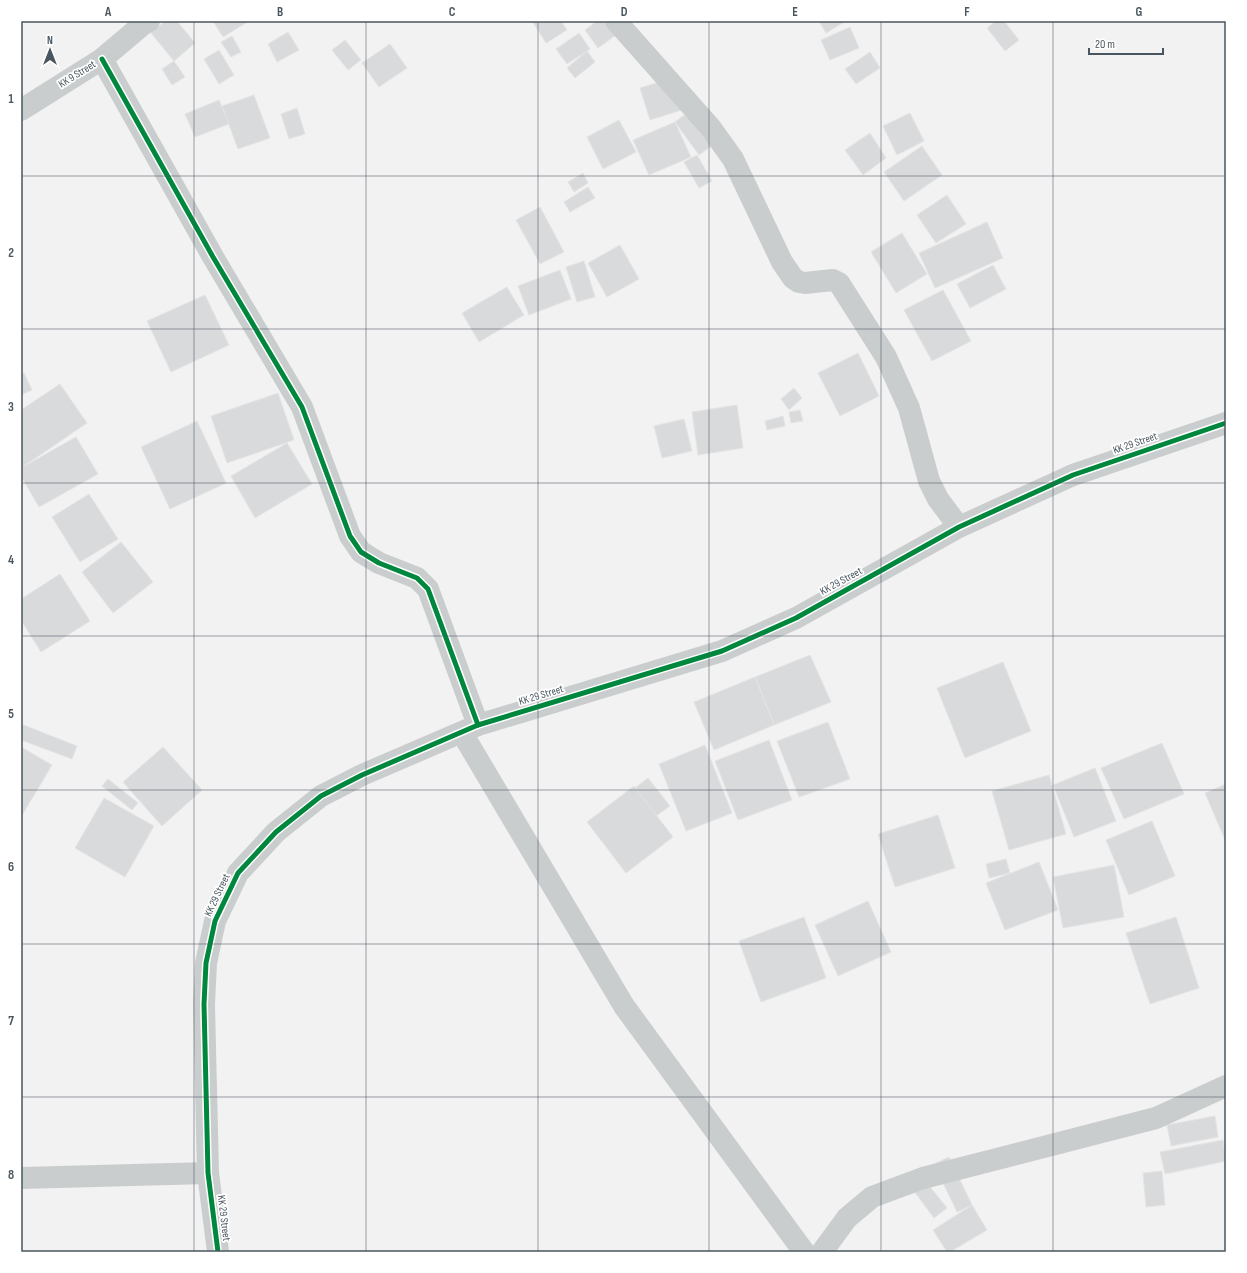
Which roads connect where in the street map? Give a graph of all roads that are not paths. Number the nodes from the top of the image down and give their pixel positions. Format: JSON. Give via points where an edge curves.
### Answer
{"nodes":[{"id":1,"x":150,"y":21,"type":"edge"},
{"id":2,"x":616,"y":21,"type":"edge"},
{"id":3,"x":102,"y":59,"type":"junction"},
{"id":4,"x":21,"y":110,"type":"edge"},
{"id":5,"x":1226,"y":423,"type":"edge"},
{"id":6,"x":959,"y":527,"type":"junction"},
{"id":7,"x":470,"y":729,"type":"junction"},
{"id":8,"x":1226,"y":1086,"type":"edge"},
{"id":9,"x":208,"y":1173,"type":"junction"},
{"id":10,"x":21,"y":1178,"type":"edge"},
{"id":11,"x":218,"y":1252,"type":"edge"},
{"id":12,"x":804,"y":1252,"type":"edge"},
{"id":13,"x":822,"y":1252,"type":"edge"}],
"edges":[{"from":1,"to":3,"type":"street","name":"KK 9 Street"},
{"from":2,"to":6,"type":"street","via":[[710,127],[733,159],[782,262],[793,278],[805,284],[834,280],[839,283],[886,357],[909,408],[930,481],[938,499]]},
{"from":3,"to":4,"type":"street","name":"KK 9 Street"},
{"from":3,"to":7,"type":"street","via":[[302,408],[350,536],[361,552],[379,563],[417,578],[428,589]]},
{"from":5,"to":6,"type":"street","name":"KK 29 Street","via":[[1073,475]]},
{"from":6,"to":7,"type":"street","name":"KK 29 Street","via":[[796,618],[722,651]]},
{"from":7,"to":9,"type":"street","name":"KK 29 Street","via":[[362,775],[321,796],[276,832],[238,873],[215,921],[206,963],[204,1004]]},
{"from":7,"to":12,"type":"street","via":[[624,1006]]},
{"from":8,"to":13,"type":"street","via":[[1156,1118],[923,1178],[872,1197],[847,1218]]},
{"from":9,"to":10,"type":"street"},
{"from":9,"to":11,"type":"street","name":"KK 29 Street"}]}
